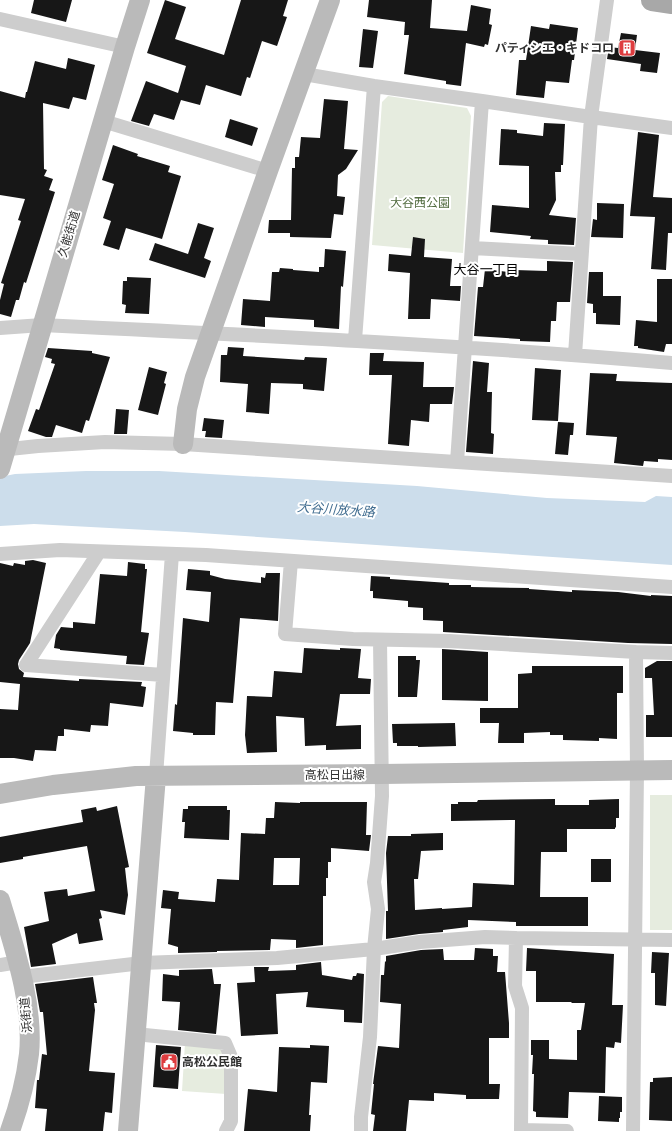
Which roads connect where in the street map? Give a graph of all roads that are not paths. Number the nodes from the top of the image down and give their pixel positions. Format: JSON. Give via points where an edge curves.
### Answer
{"nodes":[{"id":1,"x":140,"y":0,"type":"edge"},
{"id":2,"x":330,"y":0,"type":"edge"},
{"id":3,"x":607,"y":0,"type":"edge"},
{"id":4,"x":652,"y":0,"type":"edge"},
{"id":5,"x":672,"y":3,"type":"edge"},
{"id":6,"x":0,"y":19,"type":"edge"},
{"id":7,"x":125,"y":47,"type":"junction"},
{"id":8,"x":304,"y":74,"type":"junction"},
{"id":9,"x":374,"y":86,"type":"junction"},
{"id":10,"x":482,"y":101,"type":"junction"},
{"id":11,"x":591,"y":117,"type":"junction"},
{"id":12,"x":103,"y":121,"type":"junction"},
{"id":13,"x":672,"y":128,"type":"edge"},
{"id":14,"x":268,"y":171,"type":"junction"},
{"id":15,"x":472,"y":248,"type":"junction"},
{"id":16,"x":582,"y":254,"type":"junction"},
{"id":17,"x":42,"y":325,"type":"junction"},
{"id":18,"x":0,"y":328,"type":"edge"},
{"id":19,"x":210,"y":333,"type":"junction"},
{"id":20,"x":355,"y":340,"type":"junction"},
{"id":21,"x":466,"y":347,"type":"junction"},
{"id":22,"x":574,"y":354,"type":"junction"},
{"id":23,"x":672,"y":363,"type":"edge"},
{"id":24,"x":183,"y":444,"type":"junction"},
{"id":25,"x":3,"y":449,"type":"edge"},
{"id":26,"x":457,"y":462,"type":"junction"},
{"id":27,"x":0,"y":469,"type":"edge"},
{"id":28,"x":672,"y":476,"type":"edge"},
{"id":29,"x":99,"y":552,"type":"junction"},
{"id":30,"x":0,"y":554,"type":"edge"},
{"id":31,"x":172,"y":554,"type":"junction"},
{"id":32,"x":291,"y":561,"type":"junction"},
{"id":33,"x":672,"y":586,"type":"edge"},
{"id":34,"x":380,"y":640,"type":"junction"},
{"id":35,"x":636,"y":652,"type":"junction"},
{"id":36,"x":672,"y":653,"type":"edge"},
{"id":37,"x":163,"y":675,"type":"junction"},
{"id":38,"x":637,"y":770,"type":"junction"},
{"id":39,"x":672,"y":770,"type":"edge"},
{"id":40,"x":382,"y":774,"type":"junction"},
{"id":41,"x":156,"y":776,"type":"junction"},
{"id":42,"x":0,"y":794,"type":"edge"},
{"id":43,"x":0,"y":900,"type":"edge"},
{"id":44,"x":516,"y":938,"type":"junction"},
{"id":45,"x":635,"y":940,"type":"junction"},
{"id":46,"x":672,"y":940,"type":"edge"},
{"id":47,"x":374,"y":949,"type":"junction"},
{"id":48,"x":142,"y":963,"type":"junction"},
{"id":49,"x":13,"y":968,"type":"edge"},
{"id":50,"x":135,"y":1034,"type":"junction"},
{"id":51,"x":10,"y":1131,"type":"edge"},
{"id":52,"x":128,"y":1131,"type":"edge"},
{"id":53,"x":226,"y":1131,"type":"edge"},
{"id":54,"x":361,"y":1131,"type":"edge"},
{"id":55,"x":521,"y":1131,"type":"edge"},
{"id":56,"x":567,"y":1131,"type":"edge"},
{"id":57,"x":633,"y":1131,"type":"edge"}],
"edges":[{"from":1,"to":7,"type":"street","name":"久能街道"},
{"from":2,"to":8,"type":"street"},
{"from":3,"to":11,"type":"street"},
{"from":4,"to":5,"type":"main road"},
{"from":6,"to":7,"type":"street"},
{"from":7,"to":12,"type":"street","name":"久能街道"},
{"from":8,"to":9,"type":"street"},
{"from":8,"to":14,"type":"street"},
{"from":9,"to":10,"type":"street"},
{"from":9,"to":20,"type":"street"},
{"from":10,"to":11,"type":"street"},
{"from":10,"to":15,"type":"street"},
{"from":11,"to":13,"type":"street"},
{"from":11,"to":16,"type":"street"},
{"from":12,"to":14,"type":"street"},
{"from":12,"to":17,"type":"street","name":"久能街道"},
{"from":14,"to":19,"type":"street"},
{"from":15,"to":16,"type":"street"},
{"from":15,"to":21,"type":"street"},
{"from":16,"to":22,"type":"street"},
{"from":17,"to":18,"type":"street"},
{"from":17,"to":19,"type":"street"},
{"from":17,"to":25,"type":"street","name":"久能街道"},
{"from":19,"to":20,"type":"street"},
{"from":19,"to":24,"type":"street","via":[[187,409]]},
{"from":20,"to":21,"type":"street"},
{"from":21,"to":22,"type":"street"},
{"from":21,"to":26,"type":"street"},
{"from":22,"to":23,"type":"street"},
{"from":24,"to":25,"type":"street","via":[[105,442]]},
{"from":24,"to":26,"type":"street"},
{"from":25,"to":27,"type":"street","name":"久能街道"},
{"from":26,"to":28,"type":"street"},
{"from":29,"to":30,"type":"street","via":[[60,550]]},
{"from":29,"to":31,"type":"street"},
{"from":29,"to":37,"type":"street","via":[[26,665]]},
{"from":31,"to":32,"type":"street"},
{"from":31,"to":37,"type":"street"},
{"from":32,"to":33,"type":"street"},
{"from":32,"to":34,"type":"street","via":[[285,634]]},
{"from":34,"to":35,"type":"street","via":[[450,641]]},
{"from":34,"to":40,"type":"street"},
{"from":35,"to":36,"type":"street"},
{"from":35,"to":38,"type":"street"},
{"from":37,"to":41,"type":"street"},
{"from":38,"to":39,"type":"street","name":"高松日出線"},
{"from":38,"to":40,"type":"street","name":"高松日出線"},
{"from":38,"to":45,"type":"street"},
{"from":40,"to":41,"type":"street","name":"高松日出線"},
{"from":40,"to":47,"type":"street","via":[[382,803],[374,882],[378,909]]},
{"from":41,"to":42,"type":"street","name":"高松日出線","via":[[53,785]]},
{"from":41,"to":48,"type":"street"},
{"from":43,"to":49,"type":"street","name":"浜街道"},
{"from":44,"to":45,"type":"street"},
{"from":44,"to":47,"type":"street","via":[[420,942]]},
{"from":44,"to":55,"type":"street","via":[[515,986],[522,1008]]},
{"from":45,"to":46,"type":"street"},
{"from":45,"to":57,"type":"street"},
{"from":47,"to":48,"type":"street","via":[[277,958]]},
{"from":47,"to":54,"type":"street","via":[[370,1037]]},
{"from":48,"to":49,"type":"street"},
{"from":48,"to":50,"type":"street"},
{"from":49,"to":51,"type":"street","name":"浜街道","via":[[27,1004],[29,1052],[18,1108]]},
{"from":50,"to":52,"type":"street"},
{"from":50,"to":53,"type":"street","via":[[225,1043],[231,1057],[230,1120]]},
{"from":55,"to":56,"type":"street"}]}
